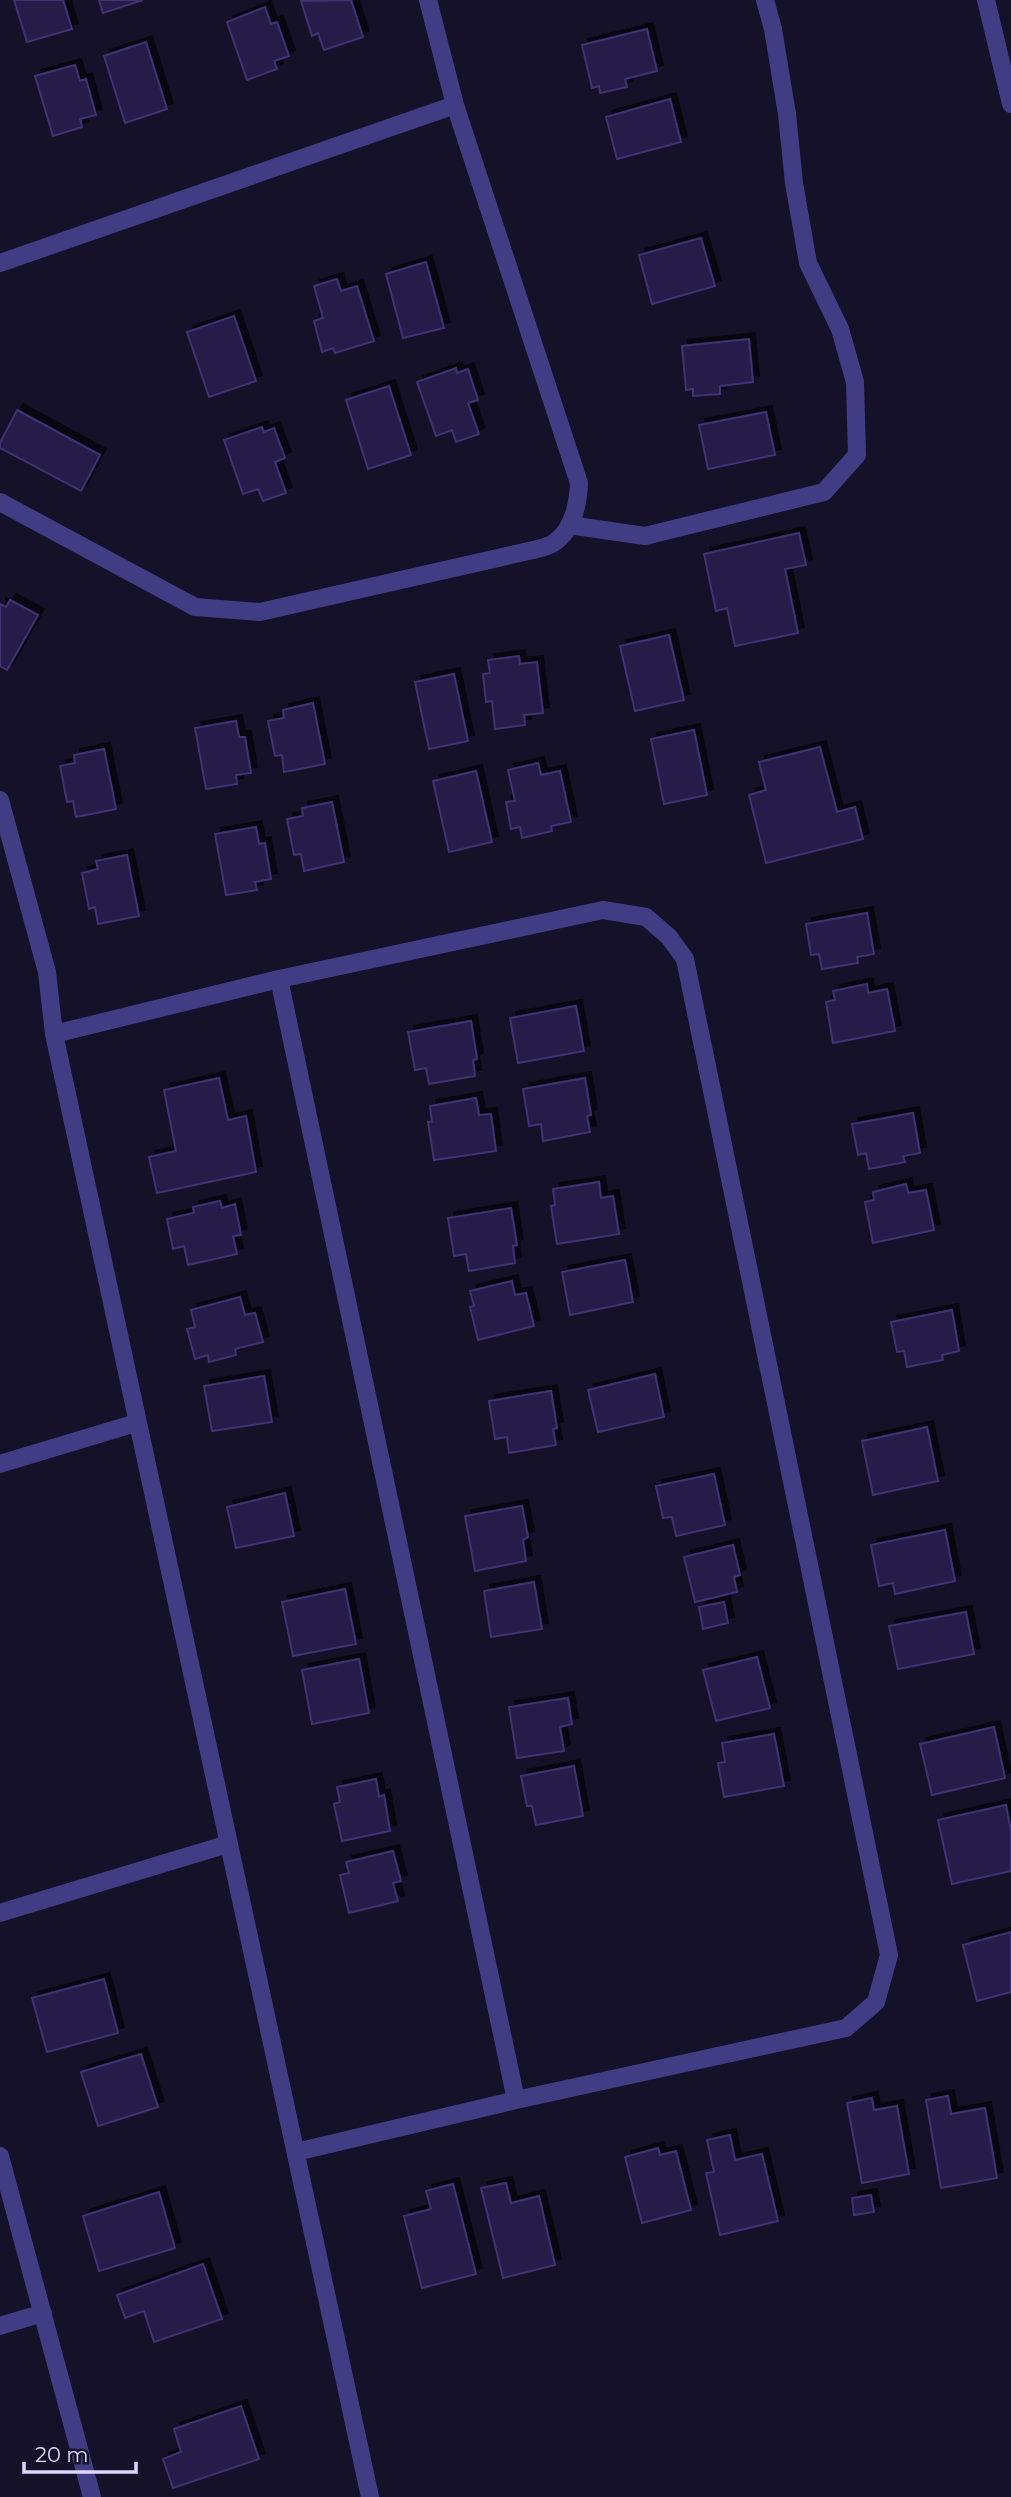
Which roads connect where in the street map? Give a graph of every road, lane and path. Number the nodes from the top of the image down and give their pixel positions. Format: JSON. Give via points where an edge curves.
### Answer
{"nodes":[{"id":1,"x":428,"y":0,"type":"edge"},
{"id":2,"x":765,"y":0,"type":"edge"},
{"id":3,"x":986,"y":0,"type":"edge"},
{"id":4,"x":1011,"y":104,"type":"edge"},
{"id":5,"x":456,"y":105,"type":"junction"},
{"id":6,"x":0,"y":263,"type":"edge"},
{"id":7,"x":0,"y":502,"type":"edge"},
{"id":8,"x":569,"y":525,"type":"junction"},
{"id":9,"x":0,"y":800,"type":"edge"},
{"id":10,"x":279,"y":979,"type":"junction"},
{"id":11,"x":54,"y":1034,"type":"junction"},
{"id":12,"x":136,"y":1423,"type":"junction"},
{"id":13,"x":0,"y":1464,"type":"edge"},
{"id":14,"x":228,"y":1844,"type":"junction"},
{"id":15,"x":0,"y":1913,"type":"edge"},
{"id":16,"x":516,"y":2100,"type":"junction"},
{"id":17,"x":296,"y":2152,"type":"junction"},
{"id":18,"x":0,"y":2157,"type":"edge"},
{"id":19,"x":43,"y":2313,"type":"junction"},
{"id":20,"x":0,"y":2326,"type":"edge"},
{"id":21,"x":92,"y":2497,"type":"edge"},
{"id":22,"x":370,"y":2497,"type":"edge"}],
"edges":[{"from":1,"to":5,"type":"street"},
{"from":2,"to":8,"type":"street","via":[[788,114],[808,263],[840,329],[855,382],[857,455],[824,492],[645,537]]},
{"from":3,"to":4,"type":"street"},
{"from":5,"to":6,"type":"street"},
{"from":5,"to":8,"type":"street","via":[[579,483],[578,506]]},
{"from":7,"to":8,"type":"street","via":[[195,607],[260,612],[553,544]]},
{"from":9,"to":11,"type":"street","via":[[47,972]]},
{"from":10,"to":11,"type":"street"},
{"from":10,"to":16,"type":"street"},
{"from":10,"to":16,"type":"street","via":[[603,910],[646,917],[685,959],[888,1955],[876,2002],[846,2028]]},
{"from":11,"to":12,"type":"street"},
{"from":12,"to":13,"type":"street"},
{"from":12,"to":14,"type":"street"},
{"from":14,"to":15,"type":"street"},
{"from":14,"to":17,"type":"street"},
{"from":16,"to":17,"type":"street"},
{"from":17,"to":22,"type":"street"},
{"from":18,"to":19,"type":"street"},
{"from":19,"to":20,"type":"street"},
{"from":19,"to":21,"type":"street"}]}
